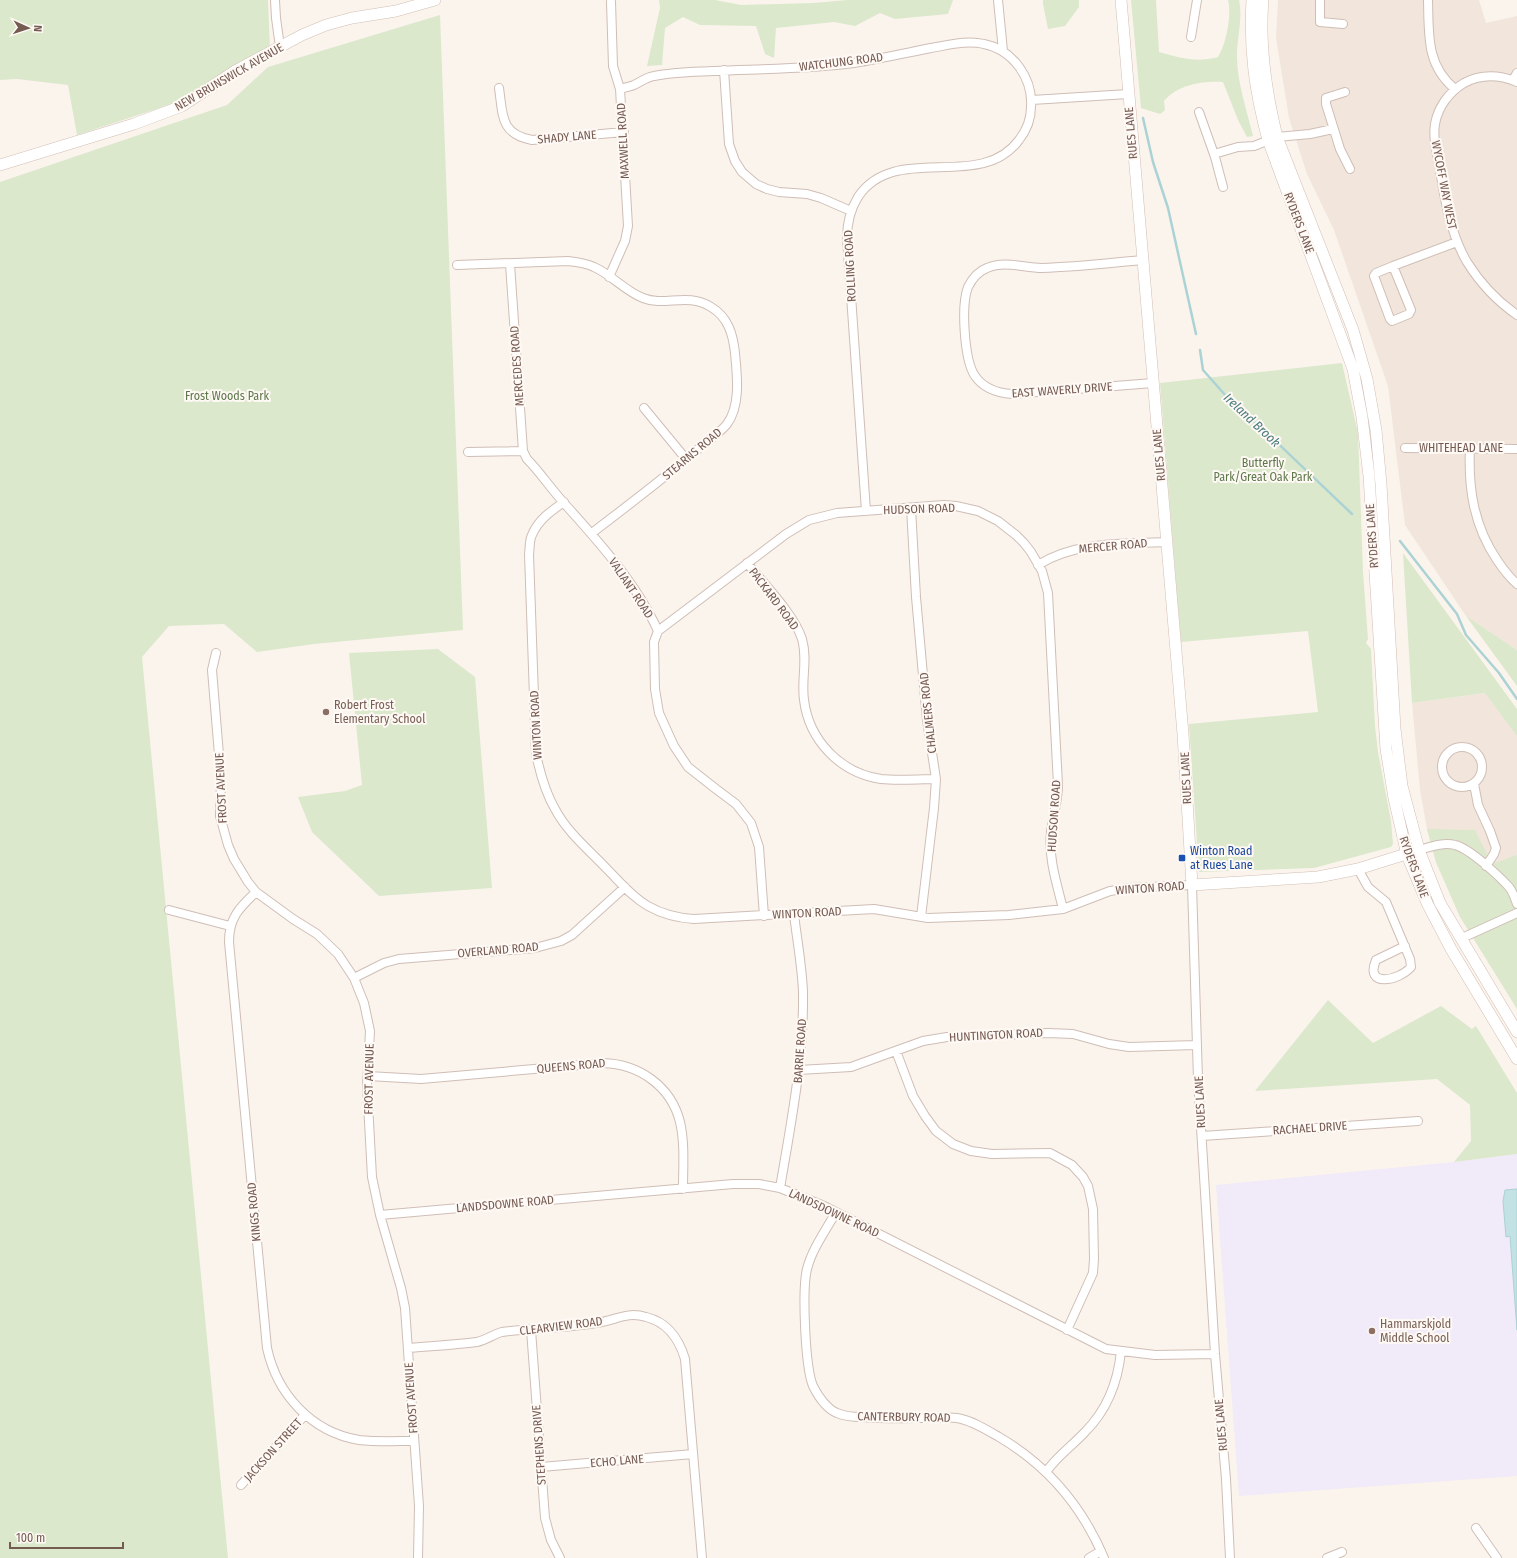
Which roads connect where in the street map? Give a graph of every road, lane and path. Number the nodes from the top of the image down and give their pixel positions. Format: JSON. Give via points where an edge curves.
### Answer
{"nodes":[{"id":1,"x":275,"y":0,"type":"edge"},
{"id":2,"x":434,"y":0,"type":"edge"},
{"id":3,"x":998,"y":0,"type":"edge"},
{"id":4,"x":1120,"y":0,"type":"edge"},
{"id":5,"x":1197,"y":0,"type":"edge"},
{"id":6,"x":1252,"y":0,"type":"edge"},
{"id":7,"x":1263,"y":0,"type":"edge"},
{"id":8,"x":1320,"y":0,"type":"edge"},
{"id":9,"x":1428,"y":0,"type":"edge"},
{"id":10,"x":611,"y":2,"type":"dead end"},
{"id":11,"x":1343,"y":24,"type":"dead end"},
{"id":12,"x":1191,"y":37,"type":"dead end"},
{"id":13,"x":280,"y":47,"type":"junction"},
{"id":14,"x":1002,"y":51,"type":"junction"},
{"id":15,"x":724,"y":70,"type":"junction"},
{"id":16,"x":1516,"y":79,"type":"edge"},
{"id":17,"x":499,"y":88,"type":"dead end"},
{"id":18,"x":620,"y":89,"type":"junction"},
{"id":19,"x":1455,"y":89,"type":"junction"},
{"id":20,"x":1345,"y":92,"type":"dead end"},
{"id":21,"x":1128,"y":94,"type":"junction"},
{"id":22,"x":1032,"y":100,"type":"junction"},
{"id":23,"x":1199,"y":112,"type":"dead end"},
{"id":24,"x":1333,"y":129,"type":"junction"},
{"id":25,"x":624,"y":132,"type":"junction"},
{"id":26,"x":1272,"y":138,"type":"junction"},
{"id":27,"x":1214,"y":154,"type":"junction"},
{"id":28,"x":0,"y":165,"type":"edge"},
{"id":29,"x":1350,"y":169,"type":"dead end"},
{"id":30,"x":1224,"y":187,"type":"dead end"},
{"id":31,"x":851,"y":211,"type":"junction"},
{"id":32,"x":1457,"y":242,"type":"junction"},
{"id":33,"x":1142,"y":260,"type":"junction"},
{"id":34,"x":510,"y":264,"type":"junction"},
{"id":35,"x":457,"y":265,"type":"dead end"},
{"id":36,"x":1393,"y":266,"type":"junction"},
{"id":37,"x":609,"y":277,"type":"junction"},
{"id":38,"x":1517,"y":315,"type":"edge"},
{"id":39,"x":1153,"y":383,"type":"junction"},
{"id":40,"x":644,"y":408,"type":"dead end"},
{"id":41,"x":1405,"y":448,"type":"dead end"},
{"id":42,"x":1470,"y":448,"type":"junction"},
{"id":43,"x":1517,"y":449,"type":"edge"},
{"id":44,"x":522,"y":451,"type":"junction"},
{"id":45,"x":468,"y":452,"type":"dead end"},
{"id":46,"x":686,"y":460,"type":"junction"},
{"id":47,"x":564,"y":502,"type":"junction"},
{"id":48,"x":911,"y":508,"type":"junction"},
{"id":49,"x":866,"y":511,"type":"junction"},
{"id":50,"x":592,"y":534,"type":"junction"},
{"id":51,"x":1167,"y":542,"type":"junction"},
{"id":52,"x":747,"y":563,"type":"junction"},
{"id":53,"x":1038,"y":565,"type":"junction"},
{"id":54,"x":1517,"y":584,"type":"edge"},
{"id":55,"x":658,"y":631,"type":"junction"},
{"id":56,"x":216,"y":653,"type":"dead end"},
{"id":57,"x":936,"y":779,"type":"junction"},
{"id":58,"x":1474,"y":784,"type":"junction"},
{"id":59,"x":1419,"y":850,"type":"junction"},
{"id":60,"x":1407,"y":855,"type":"junction"},
{"id":61,"x":1486,"y":866,"type":"junction"},
{"id":62,"x":1358,"y":870,"type":"junction"},
{"id":63,"x":1192,"y":885,"type":"junction"},
{"id":64,"x":625,"y":887,"type":"junction"},
{"id":65,"x":256,"y":892,"type":"junction"},
{"id":66,"x":1517,"y":904,"type":"edge"},
{"id":67,"x":1062,"y":909,"type":"junction"},
{"id":68,"x":169,"y":910,"type":"dead end"},
{"id":69,"x":794,"y":914,"type":"junction"},
{"id":70,"x":1517,"y":914,"type":"edge"},
{"id":71,"x":764,"y":916,"type":"junction"},
{"id":72,"x":921,"y":917,"type":"junction"},
{"id":73,"x":230,"y":926,"type":"junction"},
{"id":74,"x":1462,"y":938,"type":"junction"},
{"id":75,"x":1405,"y":946,"type":"junction"},
{"id":76,"x":354,"y":978,"type":"junction"},
{"id":77,"x":1517,"y":1032,"type":"edge"},
{"id":78,"x":1196,"y":1045,"type":"junction"},
{"id":79,"x":896,"y":1051,"type":"junction"},
{"id":80,"x":1517,"y":1059,"type":"edge"},
{"id":81,"x":799,"y":1070,"type":"junction"},
{"id":82,"x":368,"y":1076,"type":"junction"},
{"id":83,"x":1418,"y":1121,"type":"dead end"},
{"id":84,"x":1202,"y":1136,"type":"junction"},
{"id":85,"x":780,"y":1188,"type":"junction"},
{"id":86,"x":683,"y":1189,"type":"junction"},
{"id":87,"x":836,"y":1212,"type":"junction"},
{"id":88,"x":380,"y":1215,"type":"junction"},
{"id":89,"x":531,"y":1330,"type":"junction"},
{"id":90,"x":1067,"y":1330,"type":"junction"},
{"id":91,"x":408,"y":1348,"type":"junction"},
{"id":92,"x":1121,"y":1351,"type":"junction"},
{"id":93,"x":1215,"y":1354,"type":"junction"},
{"id":94,"x":305,"y":1415,"type":"junction"},
{"id":95,"x":414,"y":1440,"type":"junction"},
{"id":96,"x":693,"y":1454,"type":"junction"},
{"id":97,"x":541,"y":1467,"type":"junction"},
{"id":98,"x":1046,"y":1472,"type":"junction"},
{"id":99,"x":241,"y":1485,"type":"dead end"},
{"id":100,"x":1476,"y":1528,"type":"dead end"},
{"id":101,"x":1342,"y":1552,"type":"dead end"},
{"id":102,"x":1102,"y":1555,"type":"edge"},
{"id":103,"x":418,"y":1558,"type":"edge"},
{"id":104,"x":560,"y":1558,"type":"edge"},
{"id":105,"x":702,"y":1558,"type":"edge"},
{"id":106,"x":1089,"y":1558,"type":"edge"},
{"id":107,"x":1230,"y":1558,"type":"edge"},
{"id":108,"x":1327,"y":1558,"type":"edge"},
{"id":109,"x":1497,"y":1558,"type":"edge"}],
"edges":[{"from":1,"to":13,"type":"street"},
{"from":2,"to":13,"type":"main road","name":"NEW BRUNSWICK AVENUE","via":[[396,11],[326,25]]},
{"from":3,"to":14,"type":"street"},
{"from":4,"to":21,"type":"main road","name":"RUES LANE"},
{"from":5,"to":12,"type":"street"},
{"from":6,"to":26,"type":"main road","name":"RYDERS LANE","via":[[1251,56],[1260,110]]},
{"from":7,"to":26,"type":"main road","name":"RYDERS LANE","via":[[1262,51]]},
{"from":8,"to":11,"type":"street","via":[[1320,22]]},
{"from":9,"to":19,"type":"street","via":[[1432,56],[1441,75]]},
{"from":10,"to":18,"type":"street","name":"MAXWELL ROAD","via":[[613,66]]},
{"from":13,"to":28,"type":"main road","name":"NEW BRUNSWICK AVENUE","via":[[234,71],[182,106],[167,113]]},
{"from":14,"to":15,"type":"street","name":"WATCHUNG ROAD","via":[[986,44],[967,42],[854,63]]},
{"from":14,"to":22,"type":"street","name":"WATCHUNG ROAD","via":[[1022,70],[1028,81]]},
{"from":15,"to":18,"type":"street","name":"WATCHUNG ROAD","via":[[653,76]]},
{"from":15,"to":31,"type":"street","via":[[729,144],[735,162],[742,172],[767,189],[807,194]]},
{"from":16,"to":19,"type":"street","name":"WYCOFF WAY WEST","via":[[1483,77],[1466,82]]},
{"from":17,"to":25,"type":"street","name":"SHADY LANE","via":[[504,121],[508,129],[521,138],[532,140]]},
{"from":18,"to":25,"type":"street","name":"MAXWELL ROAD"},
{"from":19,"to":32,"type":"street","name":"WYCOFF WAY WEST","via":[[1438,113],[1434,136],[1444,194]]},
{"from":20,"to":24,"type":"street","via":[[1326,98]]},
{"from":21,"to":22,"type":"street"},
{"from":21,"to":33,"type":"main road","name":"RUES LANE"},
{"from":22,"to":31,"type":"street","name":"ROLLING ROAD","via":[[1030,119],[1025,131],[1014,147],[1004,155],[980,164],[907,168],[887,173],[865,189]]},
{"from":23,"to":27,"type":"street"},
{"from":24,"to":26,"type":"street"},
{"from":24,"to":29,"type":"street"},
{"from":25,"to":37,"type":"street","name":"MAXWELL ROAD","via":[[628,226],[625,241]]},
{"from":26,"to":27,"type":"street","via":[[1254,146],[1238,147]]},
{"from":26,"to":59,"type":"main road","name":"RYDERS LANE","via":[[1353,330],[1368,379],[1381,484],[1395,729],[1402,786]]},
{"from":26,"to":60,"type":"main road","name":"RYDERS LANE","via":[[1352,369],[1362,417],[1386,750]]},
{"from":27,"to":30,"type":"street"},
{"from":31,"to":49,"type":"street","name":"ROLLING ROAD","via":[[847,238]]},
{"from":32,"to":36,"type":"street","name":"WYCOFF WAY WEST"},
{"from":32,"to":38,"type":"street","via":[[1481,282],[1502,304]]},
{"from":33,"to":39,"type":"main road","name":"RUES LANE"},
{"from":33,"to":39,"type":"street","name":"EAST WAVERLY DRIVE","via":[[1041,268],[1002,264],[987,268],[974,278],[966,295],[967,355],[976,378],[990,389],[1003,394]]},
{"from":34,"to":35,"type":"street","name":"STEARNS ROAD"},
{"from":34,"to":37,"type":"street","name":"STEARNS ROAD","via":[[568,261],[584,263]]},
{"from":34,"to":44,"type":"street","name":"MERCEDES ROAD"},
{"from":36,"to":36,"type":"street","name":"WYCOFF WAY WEST","via":[[1374,276],[1392,321],[1409,314],[1411,310]]},
{"from":37,"to":46,"type":"street","name":"STEARNS ROAD","via":[[644,298],[703,302],[720,314],[731,331],[737,384],[732,414],[727,424]]},
{"from":39,"to":51,"type":"main road","name":"RUES LANE"},
{"from":40,"to":46,"type":"street"},
{"from":41,"to":42,"type":"street","name":"WHITEHEAD LANE"},
{"from":42,"to":43,"type":"street","name":"WHITEHEAD LANE"},
{"from":42,"to":54,"type":"street","via":[[1470,488],[1478,521],[1492,553]]},
{"from":44,"to":45,"type":"street"},
{"from":44,"to":47,"type":"street","name":"VALIANT ROAD"},
{"from":46,"to":50,"type":"street","name":"STEARNS ROAD"},
{"from":47,"to":50,"type":"street","name":"VALIANT ROAD"},
{"from":47,"to":64,"type":"street","name":"WINTON ROAD","via":[[538,524],[531,536],[529,554],[536,754],[548,797],[559,817]]},
{"from":48,"to":49,"type":"street","name":"HUDSON ROAD"},
{"from":48,"to":53,"type":"street","name":"HUDSON ROAD","via":[[944,505],[978,511],[1016,534]]},
{"from":48,"to":57,"type":"street","name":"CHALMERS ROAD","via":[[925,697]]},
{"from":49,"to":52,"type":"street","name":"HUDSON ROAD","via":[[837,513],[809,520]]},
{"from":50,"to":55,"type":"street","name":"VALIANT ROAD","via":[[644,603]]},
{"from":51,"to":53,"type":"street","name":"MERCER ROAD","via":[[1075,549],[1056,555]]},
{"from":51,"to":63,"type":"main road","name":"RUES LANE","via":[[1183,734]]},
{"from":52,"to":55,"type":"street","name":"HUDSON ROAD"},
{"from":52,"to":57,"type":"street","name":"PACKARD ROAD","via":[[799,631],[805,655],[805,707],[815,734],[826,749],[847,767],[873,778]]},
{"from":53,"to":67,"type":"street","name":"HUDSON ROAD","via":[[1046,582],[1050,604],[1058,797],[1050,848]]},
{"from":55,"to":71,"type":"street","name":"VALIANT ROAD","via":[[654,642],[655,689],[659,713],[667,734],[688,767],[736,804],[751,823],[759,847]]},
{"from":56,"to":65,"type":"street","name":"FROST AVENUE","via":[[212,670],[221,779],[220,816],[234,859]]},
{"from":57,"to":72,"type":"street","name":"CHALMERS ROAD"},
{"from":58,"to":58,"type":"street","via":[[1481,775],[1479,755],[1462,746],[1450,751],[1445,756],[1442,769],[1447,781],[1459,787]]},
{"from":58,"to":61,"type":"street","via":[[1478,805],[1496,848]]},
{"from":59,"to":60,"type":"main road","name":"WINTON ROAD"},
{"from":59,"to":61,"type":"street","via":[[1445,844],[1454,845],[1462,847]]},
{"from":59,"to":74,"type":"main road","name":"RYDERS LANE","via":[[1440,903]]},
{"from":60,"to":62,"type":"main road","name":"WINTON ROAD"},
{"from":60,"to":80,"type":"main road","name":"RYDERS LANE","via":[[1427,903],[1451,950]]},
{"from":61,"to":66,"type":"street","via":[[1509,888]]},
{"from":62,"to":63,"type":"main road","name":"WINTON ROAD","via":[[1318,877]]},
{"from":62,"to":75,"type":"street","via":[[1368,887],[1386,902]]},
{"from":63,"to":67,"type":"street","name":"WINTON ROAD","via":[[1110,891]]},
{"from":63,"to":78,"type":"street","name":"RUES LANE"},
{"from":64,"to":71,"type":"street","name":"WINTON ROAD","via":[[647,906],[675,917],[694,920]]},
{"from":64,"to":76,"type":"street","name":"OVERLAND ROAD","via":[[561,942],[534,948],[399,960],[384,963]]},
{"from":65,"to":73,"type":"street","name":"KINGS ROAD","via":[[235,915]]},
{"from":65,"to":76,"type":"street","name":"FROST AVENUE","via":[[293,920],[317,934],[346,965]]},
{"from":67,"to":72,"type":"street","name":"WINTON ROAD","via":[[946,919]]},
{"from":68,"to":73,"type":"street"},
{"from":69,"to":71,"type":"street","name":"WINTON ROAD"},
{"from":69,"to":72,"type":"street","name":"WINTON ROAD","via":[[874,909]]},
{"from":69,"to":81,"type":"street","name":"BARRIE ROAD","via":[[803,991]]},
{"from":70,"to":74,"type":"street"},
{"from":73,"to":94,"type":"street","name":"KINGS ROAD","via":[[229,942],[267,1348],[278,1381]]},
{"from":74,"to":77,"type":"main road","name":"RYDERS LANE"},
{"from":75,"to":75,"type":"street","via":[[1411,967],[1408,971],[1382,981],[1374,968],[1376,960]]},
{"from":76,"to":82,"type":"street","name":"FROST AVENUE","via":[[369,1024]]},
{"from":78,"to":79,"type":"street","name":"HUNTINGTON ROAD","via":[[1130,1047],[1073,1034],[1048,1033],[947,1037],[923,1041]]},
{"from":78,"to":84,"type":"street","name":"RUES LANE"},
{"from":79,"to":81,"type":"street","name":"HUNTINGTON ROAD","via":[[851,1067]]},
{"from":79,"to":90,"type":"street","via":[[913,1096],[925,1116],[936,1131],[953,1144],[971,1151],[992,1154],[1050,1153],[1072,1165],[1083,1177],[1088,1186],[1093,1209],[1093,1273]]},
{"from":81,"to":85,"type":"street","name":"BARRIE ROAD"},
{"from":82,"to":86,"type":"street","name":"QUEENS ROAD","via":[[421,1080],[603,1063],[627,1066],[642,1072],[655,1082],[666,1093],[674,1107],[680,1122],[682,1140]]},
{"from":82,"to":88,"type":"street","name":"FROST AVENUE","via":[[372,1177]]},
{"from":83,"to":84,"type":"street","name":"RACHAEL DRIVE"},
{"from":84,"to":93,"type":"street","name":"RUES LANE"},
{"from":85,"to":86,"type":"street","name":"LANDSDOWNE ROAD","via":[[759,1184],[733,1184]]},
{"from":85,"to":87,"type":"street","name":"LANDSDOWNE ROAD"},
{"from":86,"to":88,"type":"street","name":"LANDSDOWNE ROAD"},
{"from":87,"to":90,"type":"street","name":"LANDSDOWNE ROAD"},
{"from":87,"to":98,"type":"street","name":"CANTERBURY ROAD","via":[[813,1253],[807,1269],[805,1291],[810,1374],[813,1386],[827,1405],[836,1413],[846,1416],[958,1418],[1013,1445]]},
{"from":88,"to":91,"type":"street","name":"FROST AVENUE","via":[[401,1288]]},
{"from":89,"to":91,"type":"street","name":"CLEARVIEW ROAD","via":[[501,1332],[479,1342]]},
{"from":89,"to":96,"type":"street","name":"CLEARVIEW ROAD","via":[[598,1323],[633,1315],[650,1318],[665,1326],[676,1338],[685,1359]]},
{"from":89,"to":97,"type":"street","name":"STEPHENS DRIVE"},
{"from":90,"to":92,"type":"street","name":"LANDSDOWNE ROAD","via":[[1106,1350]]},
{"from":91,"to":95,"type":"street","name":"FROST AVENUE"},
{"from":92,"to":93,"type":"street","name":"LANDSDOWNE ROAD","via":[[1155,1355]]},
{"from":92,"to":98,"type":"street","via":[[1115,1382],[1102,1412],[1086,1432],[1055,1459]]},
{"from":93,"to":107,"type":"street","name":"RUES LANE"},
{"from":94,"to":95,"type":"street","name":"KINGS ROAD","via":[[326,1429],[348,1437],[374,1441]]},
{"from":94,"to":99,"type":"street","name":"JACKSON STREET"},
{"from":95,"to":103,"type":"street","name":"FROST AVENUE","via":[[419,1506]]},
{"from":96,"to":97,"type":"street","name":"ECHO LANE"},
{"from":96,"to":105,"type":"street","name":"CLEARVIEW ROAD"},
{"from":97,"to":104,"type":"street","name":"STEPHENS DRIVE","via":[[545,1518],[551,1540]]},
{"from":98,"to":102,"type":"street","name":"CANTERBURY ROAD","via":[[1083,1516]]},
{"from":100,"to":109,"type":"street"},
{"from":101,"to":108,"type":"street"},
{"from":102,"to":106,"type":"street"}]}
